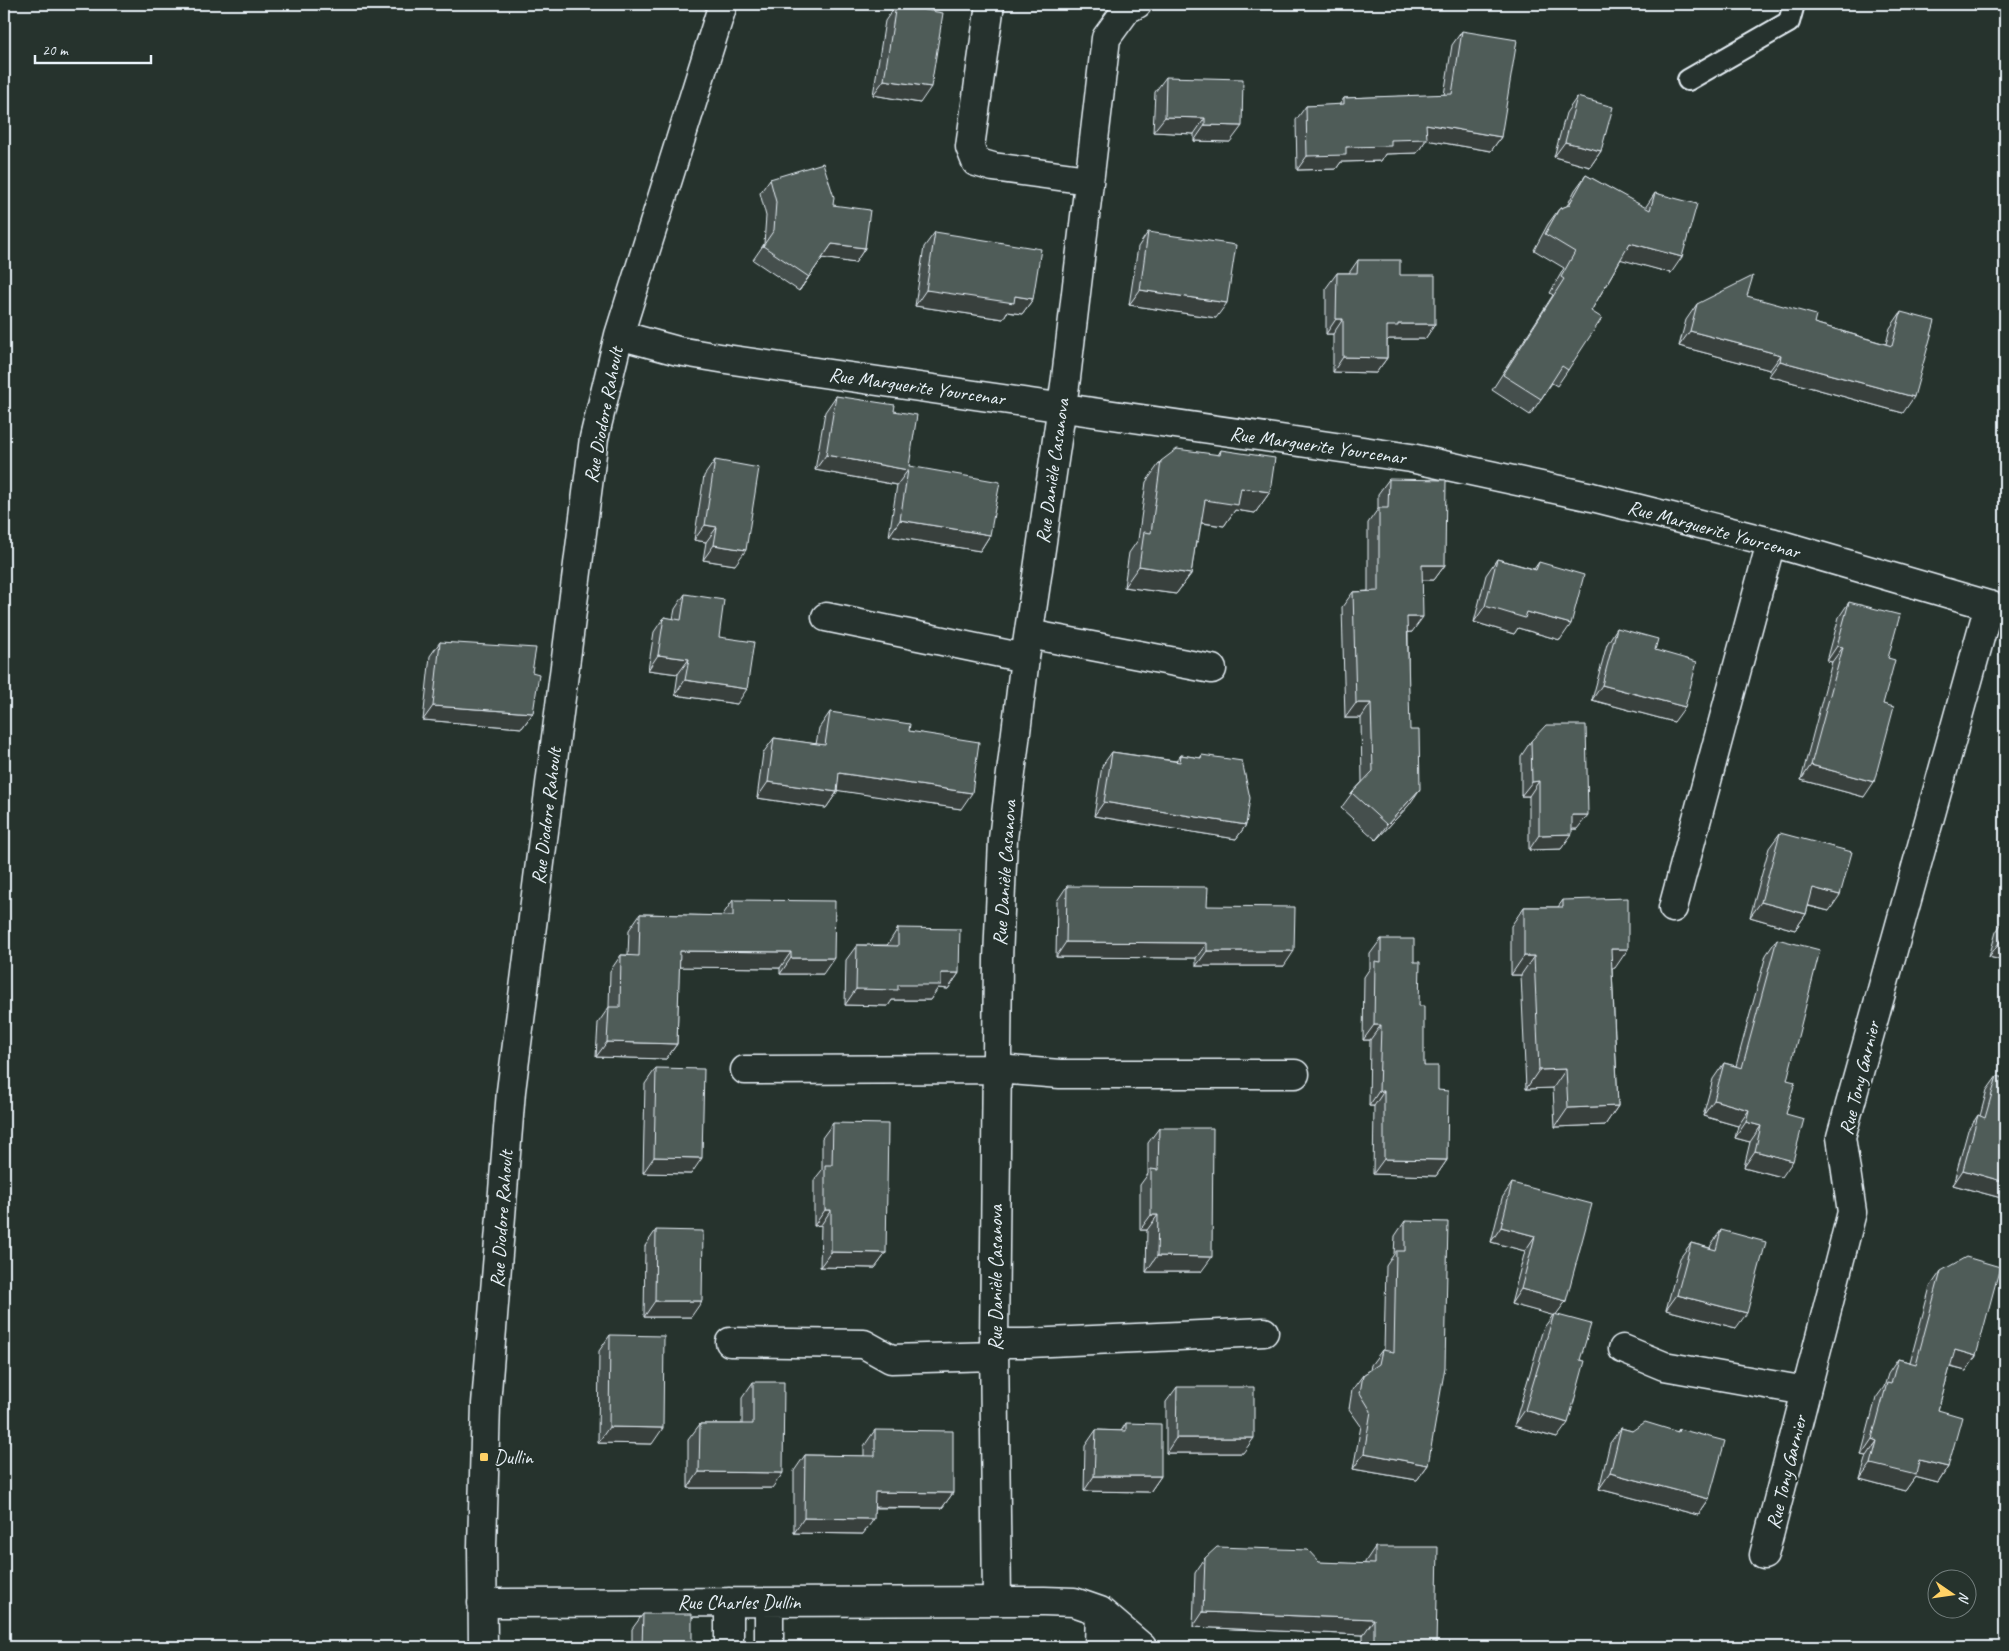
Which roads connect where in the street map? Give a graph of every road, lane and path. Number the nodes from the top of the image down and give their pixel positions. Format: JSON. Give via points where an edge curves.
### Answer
{"nodes":[{"id":1,"x":723,"y":4,"type":"edge"},
{"id":2,"x":990,"y":4,"type":"edge"},
{"id":3,"x":1794,"y":4,"type":"edge"},
{"id":4,"x":1129,"y":5,"type":"edge"},
{"id":5,"x":1688,"y":80,"type":"dead end"},
{"id":6,"x":1088,"y":180,"type":"junction"},
{"id":7,"x":619,"y":335,"type":"junction"},
{"id":8,"x":1062,"y":407,"type":"junction"},
{"id":9,"x":1771,"y":542,"type":"junction"},
{"id":10,"x":1997,"y":607,"type":"edge"},
{"id":11,"x":826,"y":617,"type":"dead end"},
{"id":12,"x":1027,"y":646,"type":"junction"},
{"id":13,"x":1212,"y":669,"type":"dead end"},
{"id":14,"x":1673,"y":908,"type":"dead end"},
{"id":15,"x":997,"y":1069,"type":"junction"},
{"id":16,"x":745,"y":1070,"type":"dead end"},
{"id":17,"x":1295,"y":1074,"type":"dead end"},
{"id":18,"x":1264,"y":1332,"type":"dead end"},
{"id":19,"x":730,"y":1342,"type":"dead end"},
{"id":20,"x":1623,"y":1349,"type":"dead end"},
{"id":21,"x":994,"y":1350,"type":"junction"},
{"id":22,"x":1806,"y":1392,"type":"junction"},
{"id":23,"x":1764,"y":1555,"type":"dead end"},
{"id":24,"x":997,"y":1601,"type":"junction"},
{"id":25,"x":729,"y":1602,"type":"junction"},
{"id":26,"x":769,"y":1602,"type":"junction"},
{"id":27,"x":482,"y":1603,"type":"junction"},
{"id":28,"x":1100,"y":1611,"type":"junction"},
{"id":29,"x":483,"y":1647,"type":"edge"},
{"id":30,"x":729,"y":1647,"type":"edge"},
{"id":31,"x":769,"y":1647,"type":"edge"},
{"id":32,"x":1099,"y":1647,"type":"edge"},
{"id":33,"x":1142,"y":1647,"type":"edge"}],
"edges":[{"from":1,"to":7,"type":"street","name":"Rue Diodore Rahoult"},
{"from":2,"to":6,"type":"street","via":[[970,147],[976,162]]},
{"from":3,"to":5,"type":"lane","via":[[1789,22]]},
{"from":4,"to":6,"type":"street","name":"Rue Danièle Casanova","via":[[1106,38]]},
{"from":6,"to":8,"type":"street","name":"Rue Danièle Casanova"},
{"from":7,"to":8,"type":"street","name":"Rue Marguerite Yourcenar","via":[[678,351],[726,359]]},
{"from":7,"to":27,"type":"street","name":"Rue Diodore Rahoult","via":[[594,438],[511,1091],[486,1404]]},
{"from":8,"to":9,"type":"street","name":"Rue Marguerite Yourcenar","via":[[1411,458],[1583,495]]},
{"from":8,"to":12,"type":"street","name":"Rue Danièle Casanova"},
{"from":9,"to":10,"type":"street","name":"Rue Marguerite Yourcenar"},
{"from":9,"to":14,"type":"street"},
{"from":10,"to":22,"type":"street","name":"Rue Tony Garnier","via":[[1841,1137],[1852,1212]]},
{"from":11,"to":12,"type":"street"},
{"from":12,"to":13,"type":"street"},
{"from":12,"to":15,"type":"street","name":"Rue Danièle Casanova","via":[[1003,839]]},
{"from":15,"to":16,"type":"street"},
{"from":15,"to":17,"type":"street","via":[[1060,1074]]},
{"from":15,"to":21,"type":"street","name":"Rue Danièle Casanova"},
{"from":18,"to":21,"type":"street","via":[[1028,1343]]},
{"from":19,"to":21,"type":"street","via":[[864,1344],[891,1359]]},
{"from":20,"to":22,"type":"street","via":[[1664,1366]]},
{"from":21,"to":24,"type":"street","name":"Rue Danièle Casanova"},
{"from":22,"to":23,"type":"street","name":"Rue Tony Garnier"},
{"from":24,"to":26,"type":"street","name":"Rue Charles Dullin"},
{"from":24,"to":28,"type":"street","via":[[1074,1602]]},
{"from":25,"to":26,"type":"street","name":"Rue Charles Dullin"},
{"from":25,"to":27,"type":"street","name":"Rue Charles Dullin"},
{"from":25,"to":30,"type":"street"},
{"from":26,"to":31,"type":"street"},
{"from":27,"to":29,"type":"street","name":"Rue Diodore Rahoult"},
{"from":28,"to":32,"type":"street"},
{"from":28,"to":33,"type":"street"}]}
